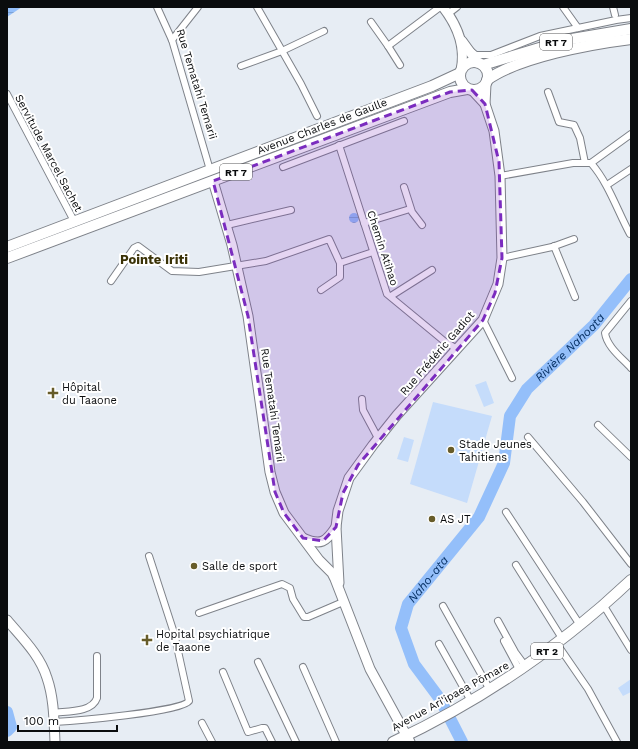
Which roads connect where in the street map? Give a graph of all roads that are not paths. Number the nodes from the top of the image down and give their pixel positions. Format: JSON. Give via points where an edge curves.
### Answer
{"nodes":[{"id":1,"x":157,"y":7,"type":"edge"},
{"id":2,"x":198,"y":7,"type":"edge"},
{"id":3,"x":256,"y":7,"type":"edge"},
{"id":4,"x":456,"y":7,"type":"edge"},
{"id":5,"x":563,"y":7,"type":"edge"},
{"id":6,"x":614,"y":7,"type":"edge"},
{"id":7,"x":444,"y":9,"type":"edge"},
{"id":8,"x":615,"y":15,"type":"dead end"},
{"id":9,"x":631,"y":18,"type":"edge"},
{"id":10,"x":371,"y":22,"type":"dead end"},
{"id":11,"x":578,"y":28,"type":"junction"},
{"id":12,"x":631,"y":29,"type":"edge"},
{"id":13,"x":324,"y":31,"type":"dead end"},
{"id":14,"x":631,"y":39,"type":"edge"},
{"id":15,"x":172,"y":40,"type":"junction"},
{"id":16,"x":460,"y":40,"type":"junction"},
{"id":17,"x":388,"y":46,"type":"junction"},
{"id":18,"x":282,"y":51,"type":"junction"},
{"id":19,"x":469,"y":52,"type":"junction"},
{"id":20,"x":400,"y":64,"type":"dead end"},
{"id":21,"x":480,"y":64,"type":"junction"},
{"id":22,"x":241,"y":66,"type":"dead end"},
{"id":23,"x":460,"y":72,"type":"junction"},
{"id":24,"x":486,"y":82,"type":"junction"},
{"id":25,"x":469,"y":89,"type":"junction"},
{"id":26,"x":548,"y":92,"type":"dead end"},
{"id":27,"x":7,"y":94,"type":"edge"},
{"id":28,"x":485,"y":104,"type":"junction"},
{"id":29,"x":317,"y":116,"type":"dead end"},
{"id":30,"x":404,"y":121,"type":"dead end"},
{"id":31,"x":631,"y":134,"type":"edge"},
{"id":32,"x":339,"y":145,"type":"junction"},
{"id":33,"x":588,"y":163,"type":"junction"},
{"id":34,"x":283,"y":167,"type":"dead end"},
{"id":35,"x":631,"y":169,"type":"edge"},
{"id":36,"x":210,"y":170,"type":"junction"},
{"id":37,"x":500,"y":176,"type":"junction"},
{"id":38,"x":213,"y":180,"type":"junction"},
{"id":39,"x":607,"y":185,"type":"junction"},
{"id":40,"x":404,"y":187,"type":"dead end"},
{"id":41,"x":410,"y":208,"type":"junction"},
{"id":42,"x":291,"y":210,"type":"dead end"},
{"id":43,"x":74,"y":222,"type":"junction"},
{"id":44,"x":364,"y":223,"type":"junction"},
{"id":45,"x":226,"y":225,"type":"junction"},
{"id":46,"x":422,"y":225,"type":"dead end"},
{"id":47,"x":631,"y":234,"type":"edge"},
{"id":48,"x":574,"y":239,"type":"dead end"},
{"id":49,"x":554,"y":246,"type":"junction"},
{"id":50,"x":7,"y":247,"type":"edge"},
{"id":51,"x":373,"y":252,"type":"junction"},
{"id":52,"x":7,"y":258,"type":"edge"},
{"id":53,"x":502,"y":258,"type":"junction"},
{"id":54,"x":340,"y":263,"type":"junction"},
{"id":55,"x":237,"y":267,"type":"junction"},
{"id":56,"x":432,"y":270,"type":"dead end"},
{"id":57,"x":111,"y":281,"type":"dead end"},
{"id":58,"x":321,"y":290,"type":"dead end"},
{"id":59,"x":391,"y":296,"type":"junction"},
{"id":60,"x":575,"y":297,"type":"dead end"},
{"id":61,"x":631,"y":301,"type":"edge"},
{"id":62,"x":483,"y":320,"type":"junction"},
{"id":63,"x":457,"y":349,"type":"junction"},
{"id":64,"x":631,"y":368,"type":"edge"},
{"id":65,"x":512,"y":378,"type":"dead end"},
{"id":66,"x":362,"y":399,"type":"dead end"},
{"id":67,"x":598,"y":425,"type":"dead end"},
{"id":68,"x":528,"y":436,"type":"dead end"},
{"id":69,"x":378,"y":438,"type":"junction"},
{"id":70,"x":631,"y":457,"type":"edge"},
{"id":71,"x":506,"y":512,"type":"dead end"},
{"id":72,"x":336,"y":527,"type":"junction"},
{"id":73,"x":303,"y":538,"type":"junction"},
{"id":74,"x":149,"y":556,"type":"dead end"},
{"id":75,"x":631,"y":564,"type":"edge"},
{"id":76,"x":516,"y":565,"type":"dead end"},
{"id":77,"x":332,"y":573,"type":"junction"},
{"id":78,"x":631,"y":580,"type":"edge"},
{"id":79,"x":339,"y":590,"type":"junction"},
{"id":80,"x":343,"y":602,"type":"junction"},
{"id":81,"x":443,"y":606,"type":"dead end"},
{"id":82,"x":604,"y":606,"type":"junction"},
{"id":83,"x":199,"y":613,"type":"dead end"},
{"id":84,"x":7,"y":620,"type":"edge"},
{"id":85,"x":496,"y":622,"type":"dead end"},
{"id":86,"x":580,"y":625,"type":"junction"},
{"id":87,"x":560,"y":642,"type":"junction"},
{"id":88,"x":439,"y":644,"type":"dead end"},
{"id":89,"x":631,"y":650,"type":"edge"},
{"id":90,"x":97,"y":656,"type":"dead end"},
{"id":91,"x":258,"y":662,"type":"dead end"},
{"id":92,"x":303,"y":667,"type":"dead end"},
{"id":93,"x":523,"y":669,"type":"junction"},
{"id":94,"x":223,"y":672,"type":"dead end"},
{"id":95,"x":490,"y":690,"type":"junction"},
{"id":96,"x":471,"y":701,"type":"junction"},
{"id":97,"x":53,"y":713,"type":"junction"},
{"id":98,"x":54,"y":722,"type":"junction"},
{"id":99,"x":202,"y":723,"type":"dead end"},
{"id":100,"x":408,"y":739,"type":"edge"},
{"id":101,"x":56,"y":742,"type":"edge"},
{"id":102,"x":212,"y":742,"type":"edge"},
{"id":103,"x":272,"y":742,"type":"edge"},
{"id":104,"x":296,"y":742,"type":"edge"},
{"id":105,"x":336,"y":742,"type":"edge"},
{"id":106,"x":393,"y":742,"type":"edge"},
{"id":107,"x":617,"y":742,"type":"edge"}],
"edges":[{"from":1,"to":15,"type":"street","name":"Rue Tematahi Temarii"},
{"from":2,"to":15,"type":"street"},
{"from":3,"to":18,"type":"street"},
{"from":4,"to":7,"type":"street"},
{"from":5,"to":11,"type":"street"},
{"from":6,"to":8,"type":"street"},
{"from":7,"to":16,"type":"main road"},
{"from":7,"to":17,"type":"street"},
{"from":9,"to":11,"type":"street"},
{"from":10,"to":17,"type":"street"},
{"from":11,"to":19,"type":"street","via":[[540,36],[491,55],[476,55]]},
{"from":12,"to":21,"type":"main road","number":"RT 7","via":[[566,40]]},
{"from":13,"to":18,"type":"street"},
{"from":14,"to":24,"type":"main road","number":"RT 7","via":[[554,54],[498,73]]},
{"from":15,"to":36,"type":"street","name":"Rue Tematahi Temarii"},
{"from":16,"to":19,"type":"main road"},
{"from":16,"to":23,"type":"main road","via":[[463,61]]},
{"from":17,"to":20,"type":"street"},
{"from":18,"to":22,"type":"street"},
{"from":18,"to":29,"type":"street"},
{"from":19,"to":21,"type":"main road"},
{"from":21,"to":23,"type":"main road","number":"RT 7","via":[[468,63]]},
{"from":21,"to":24,"type":"main road","via":[[487,71]]},
{"from":23,"to":25,"type":"main road","via":[[460,80]]},
{"from":23,"to":36,"type":"main road","name":"Avenue Charles de Gaulle","number":"RT 7","via":[[432,86]]},
{"from":24,"to":25,"type":"main road","number":"RT 7","via":[[478,90]]},
{"from":24,"to":28,"type":"main road","name":"Rue Frédéric Gadiot"},
{"from":25,"to":28,"type":"main road","name":"Rue Frédéric Gadiot"},
{"from":25,"to":38,"type":"main road","name":"Avenue Charles de Gaulle","number":"RT 7","via":[[450,92]]},
{"from":26,"to":33,"type":"street","via":[[559,122],[574,125]]},
{"from":27,"to":43,"type":"street","name":"Servitude Marcel Sachet"},
{"from":28,"to":37,"type":"main road","name":"Rue Frédéric Gadiot","via":[[494,131]]},
{"from":30,"to":32,"type":"street"},
{"from":31,"to":33,"type":"street"},
{"from":32,"to":34,"type":"street"},
{"from":32,"to":44,"type":"street","name":"Chemin Atihao"},
{"from":33,"to":37,"type":"street","via":[[573,163]]},
{"from":33,"to":39,"type":"street"},
{"from":35,"to":39,"type":"street"},
{"from":36,"to":43,"type":"main road","name":"Avenue Charles de Gaulle","number":"RT 7"},
{"from":37,"to":53,"type":"main road","name":"Rue Frédéric Gadiot"},
{"from":38,"to":45,"type":"main road","name":"Rue Tematahi Temarii"},
{"from":38,"to":52,"type":"main road","name":"Avenue Charles de Gaulle","number":"RT 7"},
{"from":39,"to":47,"type":"street"},
{"from":40,"to":41,"type":"street"},
{"from":41,"to":44,"type":"street"},
{"from":41,"to":46,"type":"street"},
{"from":42,"to":45,"type":"street"},
{"from":43,"to":50,"type":"main road","name":"Avenue Charles de Gaulle","number":"RT 7"},
{"from":44,"to":51,"type":"street","name":"Chemin Atihao"},
{"from":45,"to":55,"type":"main road","name":"Rue Tematahi Temarii"},
{"from":48,"to":49,"type":"street"},
{"from":49,"to":53,"type":"street"},
{"from":49,"to":60,"type":"street"},
{"from":51,"to":54,"type":"street"},
{"from":51,"to":59,"type":"street","name":"Chemin Atihao","via":[[387,294]]},
{"from":53,"to":62,"type":"main road","name":"Rue Frédéric Gadiot","via":[[495,293]]},
{"from":54,"to":55,"type":"street","via":[[329,240],[266,261]]},
{"from":54,"to":58,"type":"street","via":[[340,277]]},
{"from":55,"to":57,"type":"street","via":[[199,272],[172,271],[138,246]]},
{"from":55,"to":73,"type":"main road","name":"Rue Tematahi Temarii","via":[[253,347],[272,482],[284,513]]},
{"from":56,"to":59,"type":"street"},
{"from":59,"to":63,"type":"street","name":"Chemin Atihao"},
{"from":61,"to":64,"type":"street","via":[[605,333],[613,348]]},
{"from":62,"to":63,"type":"main road","name":"Rue Frédéric Gadiot"},
{"from":62,"to":65,"type":"street"},
{"from":63,"to":69,"type":"main road","name":"Rue Frédéric Gadiot"},
{"from":66,"to":69,"type":"street","via":[[363,410]]},
{"from":67,"to":70,"type":"street"},
{"from":68,"to":75,"type":"street"},
{"from":69,"to":72,"type":"main road","name":"Rue Frédéric Gadiot","via":[[350,478],[338,511]]},
{"from":71,"to":86,"type":"street"},
{"from":72,"to":73,"type":"main road","via":[[324,541],[315,542]]},
{"from":72,"to":77,"type":"main road","name":"Rue Frédéric Gadiot","via":[[331,546]]},
{"from":72,"to":79,"type":"main road","name":"Rue Frédéric Gadiot"},
{"from":73,"to":77,"type":"main road","name":"Rue Tematahi Temarii"},
{"from":74,"to":98,"type":"street","via":[[174,633],[189,701],[182,706],[157,712]]},
{"from":76,"to":87,"type":"street"},
{"from":77,"to":79,"type":"main road","name":"Rue Tematahi Temarii"},
{"from":78,"to":82,"type":"main road","name":"Avenue Ari'ipaea Pōmare","number":"RT 2"},
{"from":79,"to":80,"type":"main road"},
{"from":80,"to":83,"type":"street","via":[[304,618],[290,588],[282,584]]},
{"from":80,"to":100,"type":"main road","via":[[370,669]]},
{"from":81,"to":95,"type":"street"},
{"from":82,"to":86,"type":"main road","name":"Avenue Ari'ipaea Pōmare","number":"RT 2"},
{"from":82,"to":89,"type":"street"},
{"from":84,"to":97,"type":"main road","via":[[39,660],[47,677]]},
{"from":85,"to":93,"type":"street"},
{"from":86,"to":87,"type":"main road","name":"Avenue Ari'ipaea Pōmare","number":"RT 2"},
{"from":87,"to":93,"type":"main road","name":"Avenue Ari'ipaea Pōmare","number":"RT 2"},
{"from":87,"to":107,"type":"street"},
{"from":88,"to":96,"type":"street"},
{"from":90,"to":97,"type":"street","via":[[95,703],[87,708]]},
{"from":91,"to":104,"type":"street"},
{"from":92,"to":105,"type":"street"},
{"from":93,"to":95,"type":"main road","name":"Avenue Ari'ipaea Pōmare","number":"RT 2"},
{"from":94,"to":103,"type":"street","via":[[248,732],[265,728]]},
{"from":95,"to":96,"type":"main road","name":"Avenue Ari'ipaea Pōmare","number":"RT 2"},
{"from":96,"to":100,"type":"main road","name":"Avenue Ari'ipaea Pōmare","number":"RT 2"},
{"from":97,"to":98,"type":"main road"},
{"from":98,"to":101,"type":"main road"},
{"from":99,"to":102,"type":"street"},
{"from":100,"to":106,"type":"main road","name":"Avenue Ari'ipaea Pōmare","number":"RT 2"}]}
